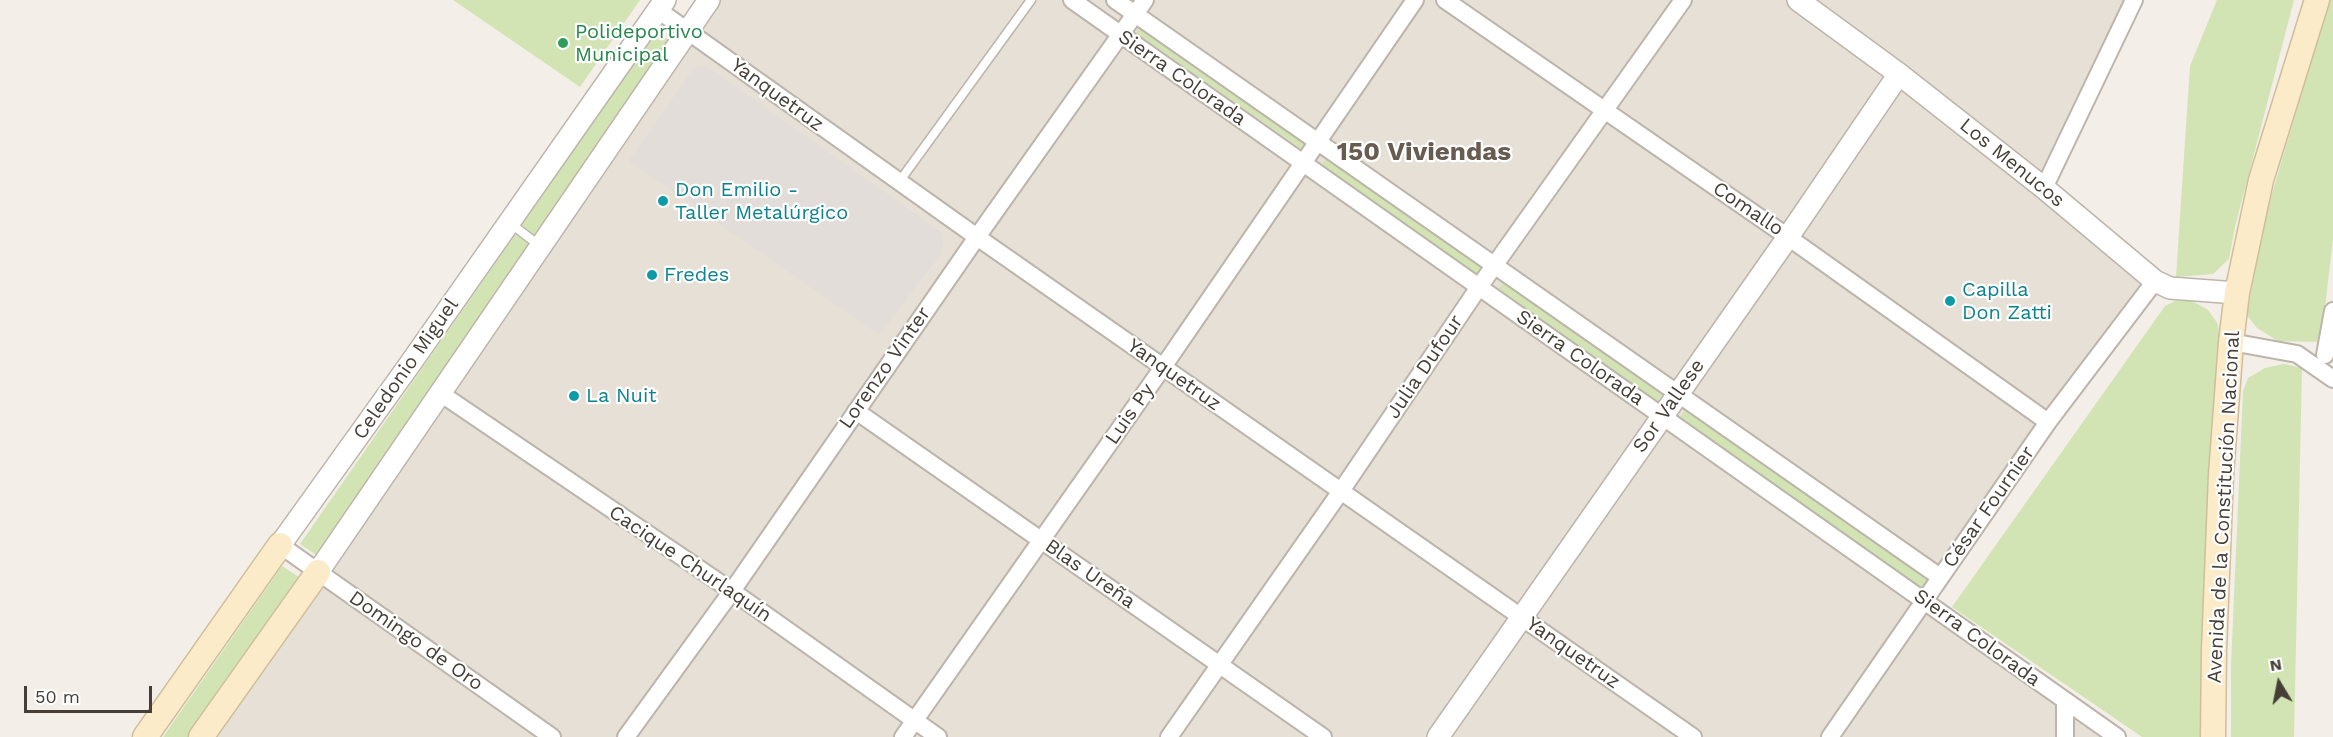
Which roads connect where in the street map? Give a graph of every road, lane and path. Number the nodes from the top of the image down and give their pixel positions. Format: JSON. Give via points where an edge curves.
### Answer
{"nodes":[{"id":1,"x":709,"y":0,"type":"edge"},
{"id":2,"x":1031,"y":0,"type":"edge"},
{"id":3,"x":1072,"y":0,"type":"edge"},
{"id":4,"x":1115,"y":0,"type":"edge"},
{"id":5,"x":1145,"y":0,"type":"edge"},
{"id":6,"x":1415,"y":0,"type":"edge"},
{"id":7,"x":1445,"y":0,"type":"edge"},
{"id":8,"x":1683,"y":0,"type":"edge"},
{"id":9,"x":1798,"y":0,"type":"edge"},
{"id":10,"x":2134,"y":0,"type":"edge"},
{"id":11,"x":2317,"y":0,"type":"edge"},
{"id":12,"x":661,"y":5,"type":"edge"},
{"id":13,"x":1135,"y":14,"type":"junction"},
{"id":14,"x":687,"y":30,"type":"junction"},
{"id":15,"x":1120,"y":34,"type":"junction"},
{"id":16,"x":1899,"y":74,"type":"junction"},
{"id":17,"x":1604,"y":111,"type":"junction"},
{"id":18,"x":1317,"y":141,"type":"junction"},
{"id":19,"x":1302,"y":162,"type":"junction"},
{"id":20,"x":899,"y":182,"type":"junction"},
{"id":21,"x":2044,"y":188,"type":"junction"},
{"id":22,"x":509,"y":222,"type":"junction"},
{"id":23,"x":977,"y":237,"type":"junction"},
{"id":24,"x":1788,"y":237,"type":"junction"},
{"id":25,"x":540,"y":246,"type":"junction"},
{"id":26,"x":1494,"y":265,"type":"junction"},
{"id":27,"x":2155,"y":281,"type":"junction"},
{"id":28,"x":1479,"y":287,"type":"junction"},
{"id":29,"x":2237,"y":293,"type":"junction"},
{"id":30,"x":2333,"y":311,"type":"edge"},
{"id":31,"x":2231,"y":342,"type":"junction"},
{"id":32,"x":2297,"y":354,"type":"junction"},
{"id":33,"x":2329,"y":355,"type":"edge"},
{"id":34,"x":1163,"y":367,"type":"junction"},
{"id":35,"x":2333,"y":379,"type":"edge"},
{"id":36,"x":440,"y":393,"type":"junction"},
{"id":37,"x":1678,"y":394,"type":"junction"},
{"id":38,"x":856,"y":411,"type":"junction"},
{"id":39,"x":1662,"y":416,"type":"junction"},
{"id":40,"x":2048,"y":422,"type":"junction"},
{"id":41,"x":1341,"y":491,"type":"junction"},
{"id":42,"x":1041,"y":540,"type":"junction"},
{"id":43,"x":280,"y":545,"type":"junction"},
{"id":44,"x":318,"y":572,"type":"junction"},
{"id":45,"x":1940,"y":578,"type":"junction"},
{"id":46,"x":732,"y":591,"type":"junction"},
{"id":47,"x":1925,"y":602,"type":"junction"},
{"id":48,"x":1522,"y":617,"type":"junction"},
{"id":49,"x":1219,"y":664,"type":"junction"},
{"id":50,"x":2065,"y":702,"type":"junction"},
{"id":51,"x":915,"y":720,"type":"junction"},
{"id":52,"x":145,"y":737,"type":"edge"},
{"id":53,"x":201,"y":737,"type":"edge"},
{"id":54,"x":552,"y":737,"type":"edge"},
{"id":55,"x":626,"y":737,"type":"edge"},
{"id":56,"x":903,"y":737,"type":"edge"},
{"id":57,"x":939,"y":737,"type":"edge"},
{"id":58,"x":1169,"y":737,"type":"edge"},
{"id":59,"x":1323,"y":737,"type":"edge"},
{"id":60,"x":1437,"y":737,"type":"edge"},
{"id":61,"x":1693,"y":737,"type":"edge"},
{"id":62,"x":1830,"y":737,"type":"edge"},
{"id":63,"x":2065,"y":737,"type":"edge"},
{"id":64,"x":2117,"y":737,"type":"edge"},
{"id":65,"x":2213,"y":737,"type":"edge"}],
"edges":[{"from":1,"to":14,"type":"street","name":"Celedonio Miguel"},
{"from":2,"to":20,"type":"lane"},
{"from":3,"to":15,"type":"street","name":"Sierra Colorada"},
{"from":4,"to":13,"type":"street","name":"Sierra Colorada"},
{"from":5,"to":13,"type":"street","name":"Lorenzo Vinter"},
{"from":6,"to":18,"type":"street","name":"Luis Py"},
{"from":7,"to":17,"type":"street","name":"Comallo"},
{"from":8,"to":17,"type":"street","name":"Julia Dufour"},
{"from":9,"to":16,"type":"street","name":"Los Menucos"},
{"from":10,"to":21,"type":"street"},
{"from":11,"to":29,"type":"main road","name":"Avenida de la Constitución Nacional","via":[[2261,180]]},
{"from":12,"to":14,"type":"street","name":"Yanquetruz"},
{"from":12,"to":22,"type":"street","name":"Celedonio Miguel"},
{"from":13,"to":15,"type":"street","name":"Lorenzo Vinter"},
{"from":13,"to":18,"type":"street","name":"Sierra Colorada"},
{"from":14,"to":20,"type":"street","name":"Yanquetruz"},
{"from":14,"to":25,"type":"street","name":"Celedonio Miguel"},
{"from":15,"to":19,"type":"street","name":"Sierra Colorada"},
{"from":15,"to":23,"type":"street","name":"Lorenzo Vinter"},
{"from":16,"to":21,"type":"street","name":"Los Menucos"},
{"from":16,"to":24,"type":"street","name":"Sor Vallese"},
{"from":17,"to":24,"type":"street","name":"Comallo"},
{"from":17,"to":26,"type":"street","name":"Julia Dufour"},
{"from":18,"to":19,"type":"street","name":"Luis Py"},
{"from":18,"to":26,"type":"street","name":"Sierra Colorada"},
{"from":19,"to":28,"type":"street","name":"Sierra Colorada"},
{"from":19,"to":34,"type":"street","name":"Luis Py"},
{"from":20,"to":23,"type":"street","name":"Yanquetruz"},
{"from":21,"to":27,"type":"street","name":"Los Menucos"},
{"from":22,"to":25,"type":"lane"},
{"from":22,"to":43,"type":"street","name":"Celedonio Miguel"},
{"from":23,"to":34,"type":"street","name":"Yanquetruz"},
{"from":23,"to":38,"type":"street","name":"Lorenzo Vinter"},
{"from":24,"to":37,"type":"street","name":"Sor Vallese"},
{"from":24,"to":40,"type":"street","name":"Comallo"},
{"from":25,"to":36,"type":"street","name":"Celedonio Miguel"},
{"from":26,"to":28,"type":"street","name":"Julia Dufour"},
{"from":26,"to":37,"type":"street","name":"Sierra Colorada"},
{"from":27,"to":29,"type":"street","name":"Los Menucos","via":[[2170,288]]},
{"from":27,"to":40,"type":"street","name":"César Fournier"},
{"from":28,"to":39,"type":"street","name":"Sierra Colorada"},
{"from":28,"to":41,"type":"street","name":"Julia Dufour"},
{"from":29,"to":31,"type":"main road","name":"Avenida de la Constitución Nacional"},
{"from":30,"to":33,"type":"street"},
{"from":31,"to":32,"type":"street"},
{"from":31,"to":65,"type":"main road","name":"Avenida de la Constitución Nacional","via":[[2221,475]]},
{"from":32,"to":33,"type":"street"},
{"from":32,"to":35,"type":"street"},
{"from":34,"to":41,"type":"street","name":"Yanquetruz"},
{"from":34,"to":42,"type":"street","name":"Luis Py"},
{"from":36,"to":44,"type":"street","name":"Celedonio Miguel"},
{"from":36,"to":46,"type":"street","name":"Cacique Churlaquín"},
{"from":37,"to":39,"type":"street","name":"Sor Vallese"},
{"from":37,"to":45,"type":"street","name":"Sierra Colorada"},
{"from":38,"to":42,"type":"street","name":"Blas Ureña"},
{"from":38,"to":46,"type":"street","name":"Lorenzo Vinter"},
{"from":39,"to":47,"type":"street","name":"Sierra Colorada"},
{"from":39,"to":48,"type":"street","name":"Sor Vallese"},
{"from":40,"to":45,"type":"street","name":"César Fournier"},
{"from":41,"to":48,"type":"street","name":"Yanquetruz"},
{"from":41,"to":49,"type":"street","name":"Julia Dufour"},
{"from":42,"to":49,"type":"street","name":"Blas Ureña"},
{"from":42,"to":51,"type":"street","name":"Luis Py"},
{"from":43,"to":44,"type":"street","name":"Domingo de Oro"},
{"from":43,"to":52,"type":"main road","name":"Celedonio Miguel"},
{"from":44,"to":53,"type":"main road","name":"Celedonio Miguel"},
{"from":44,"to":54,"type":"street","name":"Domingo de Oro"},
{"from":45,"to":47,"type":"street","name":"César Fournier"},
{"from":46,"to":51,"type":"street","name":"Cacique Churlaquín"},
{"from":46,"to":55,"type":"street","name":"Lorenzo Vinter"},
{"from":47,"to":50,"type":"street","name":"Sierra Colorada"},
{"from":47,"to":62,"type":"street","name":"César Fournier"},
{"from":48,"to":60,"type":"street","name":"Sor Vallese"},
{"from":48,"to":61,"type":"street","name":"Yanquetruz"},
{"from":49,"to":58,"type":"street","name":"Julia Dufour"},
{"from":49,"to":59,"type":"street","name":"Blas Ureña"},
{"from":50,"to":63,"type":"street"},
{"from":50,"to":64,"type":"street","name":"Sierra Colorada"},
{"from":51,"to":56,"type":"street","name":"Luis Py"},
{"from":51,"to":57,"type":"street","name":"Cacique Churlaquín"}]}
